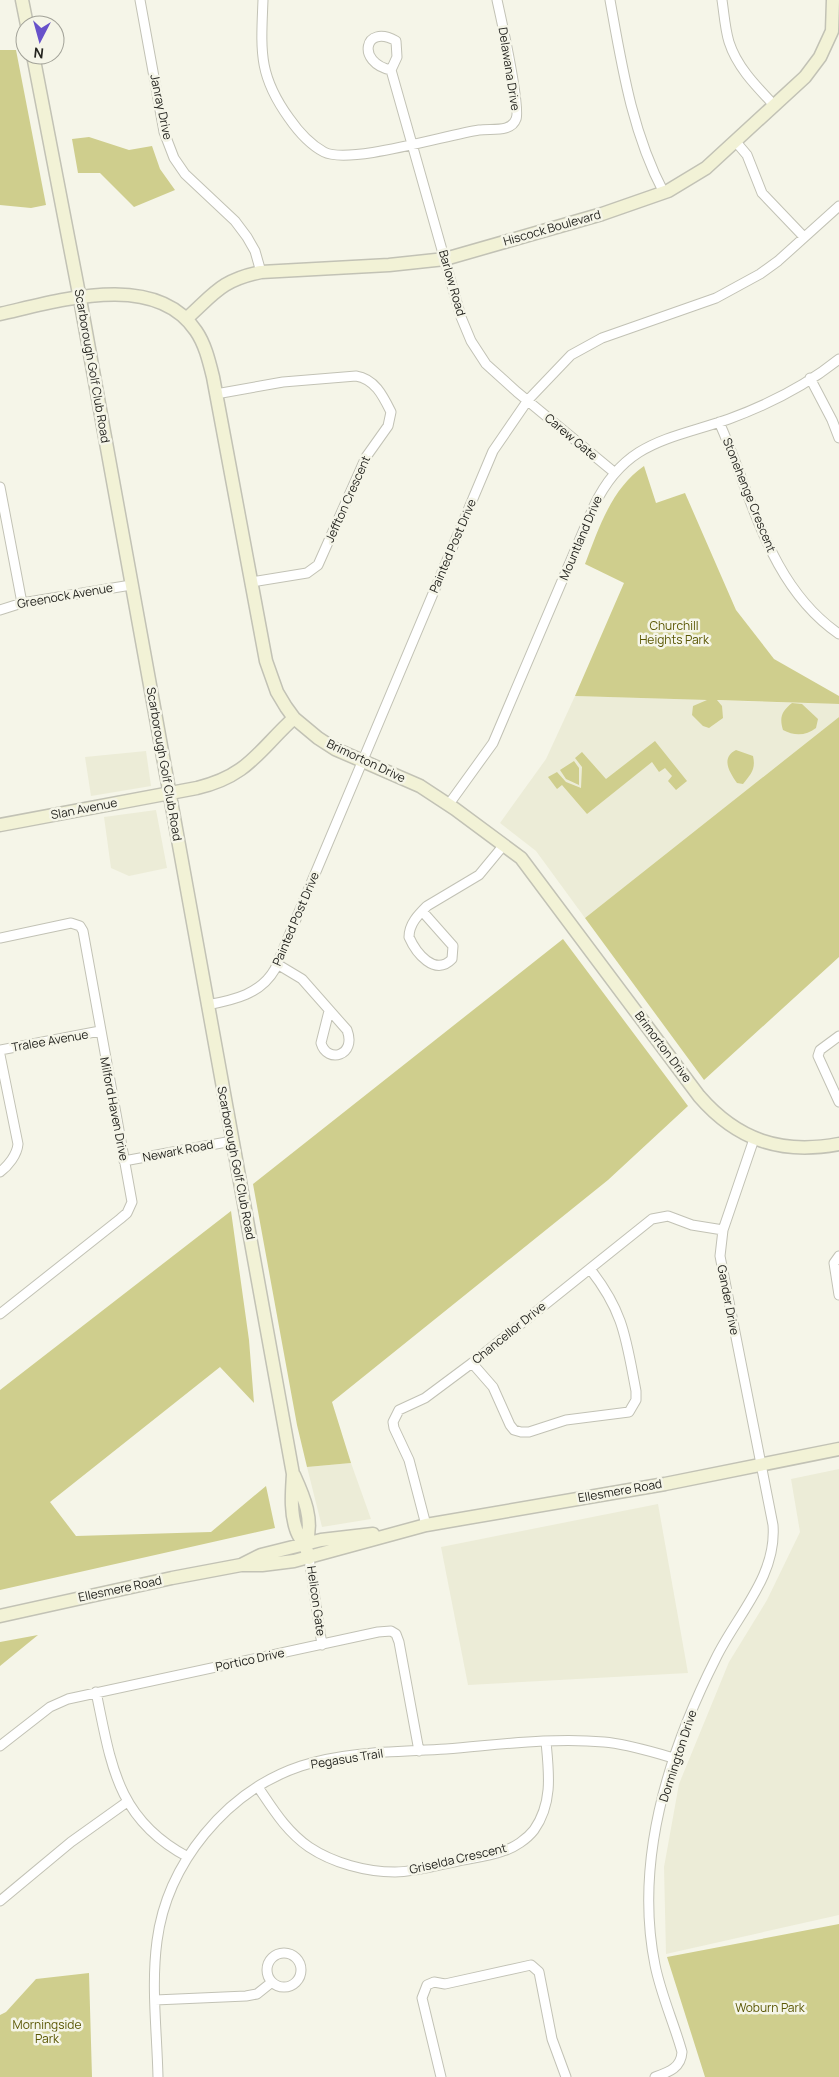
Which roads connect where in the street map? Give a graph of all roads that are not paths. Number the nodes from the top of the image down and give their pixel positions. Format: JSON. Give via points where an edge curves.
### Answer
{"nodes":[{"id":1,"x":22,"y":0,"type":"edge"},
{"id":2,"x":140,"y":0,"type":"edge"},
{"id":3,"x":263,"y":0,"type":"edge"},
{"id":4,"x":497,"y":0,"type":"edge"},
{"id":5,"x":610,"y":0,"type":"edge"},
{"id":6,"x":722,"y":0,"type":"edge"},
{"id":7,"x":833,"y":0,"type":"edge"},
{"id":8,"x":25,"y":15,"type":"edge"},
{"id":9,"x":836,"y":32,"type":"edge"},
{"id":10,"x":35,"y":65,"type":"edge"},
{"id":11,"x":391,"y":70,"type":"dead end"},
{"id":12,"x":774,"y":105,"type":"junction"},
{"id":13,"x":736,"y":142,"type":"junction"},
{"id":14,"x":412,"y":144,"type":"junction"},
{"id":15,"x":664,"y":193,"type":"junction"},
{"id":16,"x":839,"y":206,"type":"edge"},
{"id":17,"x":804,"y":237,"type":"junction"},
{"id":18,"x":445,"y":259,"type":"junction"},
{"id":19,"x":261,"y":272,"type":"junction"},
{"id":20,"x":80,"y":299,"type":"junction"},
{"id":21,"x":0,"y":314,"type":"edge"},
{"id":22,"x":186,"y":319,"type":"junction"},
{"id":23,"x":839,"y":359,"type":"edge"},
{"id":24,"x":810,"y":378,"type":"junction"},
{"id":25,"x":216,"y":394,"type":"junction"},
{"id":26,"x":528,"y":400,"type":"junction"},
{"id":27,"x":719,"y":422,"type":"junction"},
{"id":28,"x":839,"y":438,"type":"edge"},
{"id":29,"x":615,"y":473,"type":"junction"},
{"id":30,"x":0,"y":487,"type":"edge"},
{"id":31,"x":4,"y":533,"type":"edge"},
{"id":32,"x":252,"y":582,"type":"junction"},
{"id":33,"x":131,"y":585,"type":"junction"},
{"id":34,"x":22,"y":603,"type":"junction"},
{"id":35,"x":0,"y":610,"type":"edge"},
{"id":36,"x":839,"y":634,"type":"edge"},
{"id":37,"x":294,"y":718,"type":"junction"},
{"id":38,"x":362,"y":759,"type":"junction"},
{"id":39,"x":168,"y":792,"type":"junction"},
{"id":40,"x":449,"y":804,"type":"junction"},
{"id":41,"x":0,"y":825,"type":"edge"},
{"id":42,"x":503,"y":846,"type":"junction"},
{"id":43,"x":422,"y":911,"type":"junction"},
{"id":44,"x":0,"y":938,"type":"edge"},
{"id":45,"x":278,"y":964,"type":"junction"},
{"id":46,"x":207,"y":1005,"type":"junction"},
{"id":47,"x":329,"y":1011,"type":"junction"},
{"id":48,"x":100,"y":1032,"type":"junction"},
{"id":49,"x":839,"y":1036,"type":"edge"},
{"id":50,"x":0,"y":1050,"type":"edge"},
{"id":51,"x":0,"y":1055,"type":"edge"},
{"id":52,"x":839,"y":1102,"type":"edge"},
{"id":53,"x":754,"y":1138,"type":"junction"},
{"id":54,"x":232,"y":1141,"type":"junction"},
{"id":55,"x":839,"y":1144,"type":"edge"},
{"id":56,"x":124,"y":1161,"type":"junction"},
{"id":57,"x":0,"y":1172,"type":"edge"},
{"id":58,"x":722,"y":1230,"type":"junction"},
{"id":59,"x":839,"y":1256,"type":"edge"},
{"id":60,"x":590,"y":1269,"type":"junction"},
{"id":61,"x":839,"y":1295,"type":"edge"},
{"id":62,"x":0,"y":1314,"type":"edge"},
{"id":63,"x":472,"y":1363,"type":"junction"},
{"id":64,"x":839,"y":1449,"type":"edge"},
{"id":65,"x":760,"y":1464,"type":"junction"},
{"id":66,"x":426,"y":1525,"type":"junction"},
{"id":67,"x":401,"y":1532,"type":"junction"},
{"id":68,"x":306,"y":1544,"type":"junction"},
{"id":69,"x":309,"y":1558,"type":"junction"},
{"id":70,"x":241,"y":1565,"type":"junction"},
{"id":71,"x":0,"y":1616,"type":"edge"},
{"id":72,"x":322,"y":1645,"type":"junction"},
{"id":73,"x":96,"y":1692,"type":"junction"},
{"id":74,"x":546,"y":1742,"type":"junction"},
{"id":75,"x":0,"y":1746,"type":"edge"},
{"id":76,"x":419,"y":1751,"type":"junction"},
{"id":77,"x":674,"y":1758,"type":"junction"},
{"id":78,"x":258,"y":1787,"type":"junction"},
{"id":79,"x":127,"y":1802,"type":"junction"},
{"id":80,"x":188,"y":1857,"type":"junction"},
{"id":81,"x":0,"y":1901,"type":"edge"},
{"id":82,"x":272,"y":1982,"type":"dead end"},
{"id":83,"x":156,"y":2000,"type":"junction"},
{"id":84,"x":158,"y":2077,"type":"edge"},
{"id":85,"x":441,"y":2077,"type":"edge"},
{"id":86,"x":566,"y":2077,"type":"edge"},
{"id":87,"x":655,"y":2077,"type":"edge"}],
"edges":[{"from":1,"to":8,"type":"street"},
{"from":2,"to":19,"type":"street","name":"Janray Drive","via":[[164,132],[174,158],[192,182],[244,233],[255,251]]},
{"from":3,"to":14,"type":"street","name":"Delawana Drive","via":[[263,69],[275,98],[311,144],[331,155],[356,156]]},
{"from":4,"to":14,"type":"street","name":"Delawana Drive","via":[[516,98],[515,121],[507,128],[472,131]]},
{"from":5,"to":15,"type":"street","via":[[629,103]]},
{"from":6,"to":12,"type":"street","via":[[728,41],[735,57]]},
{"from":7,"to":9,"type":"street","name":"Hiscock Boulevard"},
{"from":9,"to":12,"type":"street","name":"Hiscock Boulevard","via":[[805,77]]},
{"from":10,"to":20,"type":"street","name":"Scarborough Golf Club Road"},
{"from":11,"to":14,"type":"street","name":"Barlow Road"},
{"from":12,"to":13,"type":"street","name":"Hiscock Boulevard"},
{"from":13,"to":15,"type":"street","name":"Hiscock Boulevard","via":[[706,168]]},
{"from":13,"to":17,"type":"street","via":[[747,154],[762,193]]},
{"from":14,"to":18,"type":"street","name":"Barlow Road"},
{"from":15,"to":18,"type":"street","name":"Hiscock Boulevard"},
{"from":16,"to":17,"type":"street","name":"Painted Post Drive"},
{"from":17,"to":26,"type":"street","name":"Painted Post Drive","via":[[765,271],[716,298],[602,338],[571,355]]},
{"from":18,"to":19,"type":"street","name":"Hiscock Boulevard"},
{"from":18,"to":26,"type":"street","name":"Barlow Road","via":[[471,341],[486,364]]},
{"from":19,"to":22,"type":"street","name":"Hiscock Boulevard","via":[[226,283]]},
{"from":20,"to":21,"type":"street","name":"Brimorton Drive"},
{"from":20,"to":22,"type":"street","name":"Brimorton Drive","via":[[116,294],[143,296]]},
{"from":20,"to":33,"type":"street","name":"Scarborough Golf Club Road"},
{"from":22,"to":25,"type":"street","name":"Brimorton Drive","via":[[203,344]]},
{"from":23,"to":24,"type":"street","name":"Mountland Drive"},
{"from":24,"to":27,"type":"street","name":"Mountland Drive","via":[[758,406]]},
{"from":24,"to":28,"type":"street"},
{"from":25,"to":32,"type":"street","name":"Brimorton Drive"},
{"from":25,"to":32,"type":"street","name":"Jeffton Crescent","via":[[283,382],[356,376],[372,382],[379,389],[391,412],[388,426],[361,467],[318,565],[307,573]]},
{"from":26,"to":29,"type":"street","name":"Carew Gate"},
{"from":26,"to":38,"type":"street","name":"Painted Post Drive","via":[[493,450]]},
{"from":27,"to":29,"type":"street","name":"Mountland Drive","via":[[660,440],[628,460]]},
{"from":27,"to":36,"type":"street","name":"Stonehenge Crescent","via":[[771,553],[804,602]]},
{"from":29,"to":40,"type":"street","name":"Mountland Drive","via":[[594,506],[493,743]]},
{"from":30,"to":31,"type":"street"},
{"from":31,"to":34,"type":"street"},
{"from":32,"to":37,"type":"street","name":"Brimorton Drive","via":[[261,644],[271,678]]},
{"from":33,"to":34,"type":"street","name":"Greenock Avenue"},
{"from":33,"to":39,"type":"street","name":"Scarborough Golf Club Road"},
{"from":34,"to":35,"type":"street","name":"Greenock Avenue"},
{"from":37,"to":38,"type":"street","name":"Brimorton Drive","via":[[335,749]]},
{"from":37,"to":39,"type":"street","name":"Slan Avenue","via":[[249,764],[226,779]]},
{"from":38,"to":40,"type":"street","name":"Brimorton Drive","via":[[420,786]]},
{"from":38,"to":45,"type":"street","name":"Painted Post Drive"},
{"from":39,"to":41,"type":"street","name":"Slan Avenue"},
{"from":39,"to":46,"type":"street","name":"Scarborough Golf Club Road"},
{"from":40,"to":42,"type":"street","name":"Brimorton Drive"},
{"from":42,"to":43,"type":"street","via":[[479,875]]},
{"from":42,"to":53,"type":"street","name":"Brimorton Drive","via":[[521,858],[534,874],[710,1108],[732,1127]]},
{"from":43,"to":43,"type":"street","via":[[410,929],[410,940],[427,962],[437,966],[447,964],[452,959],[454,946]]},
{"from":44,"to":48,"type":"street","name":"Milford Haven Drive","via":[[71,923],[80,926],[85,939]]},
{"from":45,"to":46,"type":"street","name":"Painted Post Drive","via":[[265,982],[245,996]]},
{"from":45,"to":47,"type":"street","via":[[302,978]]},
{"from":46,"to":54,"type":"street","name":"Scarborough Golf Club Road"},
{"from":47,"to":47,"type":"street","via":[[322,1043],[327,1051],[337,1055],[344,1053],[350,1038],[343,1024]]},
{"from":48,"to":50,"type":"street","name":"Tralee Avenue"},
{"from":48,"to":56,"type":"street","name":"Milford Haven Drive"},
{"from":49,"to":52,"type":"street","via":[[820,1050],[818,1056]]},
{"from":51,"to":57,"type":"street","via":[[18,1144],[7,1167]]},
{"from":53,"to":55,"type":"street","name":"Brimorton Drive","via":[[780,1147]]},
{"from":53,"to":58,"type":"street","name":"Gander Drive"},
{"from":54,"to":56,"type":"street","name":"Newark Road"},
{"from":54,"to":68,"type":"street","name":"Scarborough Golf Club Road","via":[[293,1474],[291,1502],[296,1530]]},
{"from":56,"to":62,"type":"street","name":"Milford Haven Drive","via":[[132,1202],[127,1213]]},
{"from":58,"to":60,"type":"street","name":"Chancellor Drive","via":[[692,1225],[668,1216],[652,1219]]},
{"from":58,"to":65,"type":"street","name":"Gander Drive","via":[[720,1256]]},
{"from":59,"to":61,"type":"street","via":[[834,1263]]},
{"from":60,"to":63,"type":"street","name":"Chancellor Drive"},
{"from":60,"to":63,"type":"street","via":[[612,1299],[626,1337],[636,1392],[636,1400],[629,1412],[566,1420],[521,1432],[510,1425],[493,1387]]},
{"from":63,"to":66,"type":"street","name":"Chancellor Drive","via":[[425,1398],[399,1410],[393,1422],[415,1480]]},
{"from":64,"to":65,"type":"street","name":"Ellesmere Road"},
{"from":65,"to":66,"type":"street","name":"Ellesmere Road","via":[[665,1484]]},
{"from":65,"to":77,"type":"street","name":"Dormington Drive","via":[[773,1526],[770,1561],[715,1659]]},
{"from":66,"to":67,"type":"street","name":"Ellesmere Road"},
{"from":67,"to":68,"type":"street","name":"Ellesmere Road","via":[[337,1537]]},
{"from":67,"to":69,"type":"street","name":"Ellesmere Road"},
{"from":68,"to":69,"type":"street","name":"Scarborough Golf Club Road"},
{"from":68,"to":70,"type":"street","name":"Ellesmere Road","via":[[260,1555]]},
{"from":69,"to":70,"type":"street","name":"Ellesmere Road"},
{"from":69,"to":72,"type":"street","name":"Helicon Gate"},
{"from":70,"to":71,"type":"street","name":"Ellesmere Road"},
{"from":72,"to":73,"type":"street","name":"Portico Drive"},
{"from":72,"to":76,"type":"street","name":"Portico Drive","via":[[378,1632],[396,1634]]},
{"from":73,"to":75,"type":"street","name":"Portico Drive","via":[[60,1701]]},
{"from":73,"to":79,"type":"street","via":[[109,1757]]},
{"from":74,"to":76,"type":"street","name":"Pegasus Trail"},
{"from":74,"to":77,"type":"street","name":"Pegasus Trail","via":[[607,1742]]},
{"from":74,"to":78,"type":"street","name":"Griselda Crescent","via":[[547,1800],[532,1832],[504,1851],[414,1870],[388,1872],[345,1864],[309,1847],[282,1823]]},
{"from":76,"to":78,"type":"street","name":"Pegasus Trail","via":[[362,1755],[301,1766]]},
{"from":77,"to":87,"type":"street","name":"Dormington Drive","via":[[652,1846],[649,1905],[654,1963],[682,2052],[680,2063],[674,2069]]},
{"from":78,"to":80,"type":"street","name":"Pegasus Trail","via":[[224,1813]]},
{"from":79,"to":80,"type":"street","via":[[149,1829]]},
{"from":79,"to":81,"type":"street","via":[[71,1842]]},
{"from":80,"to":83,"type":"street","name":"Pegasus Trail","via":[[161,1918],[157,1942]]},
{"from":82,"to":83,"type":"street","via":[[257,1994],[246,1996]]},
{"from":83,"to":84,"type":"street","name":"Pegasus Trail"},
{"from":85,"to":86,"type":"street","via":[[422,1998],[427,1985],[531,1965],[539,1972],[552,2039]]}]}
